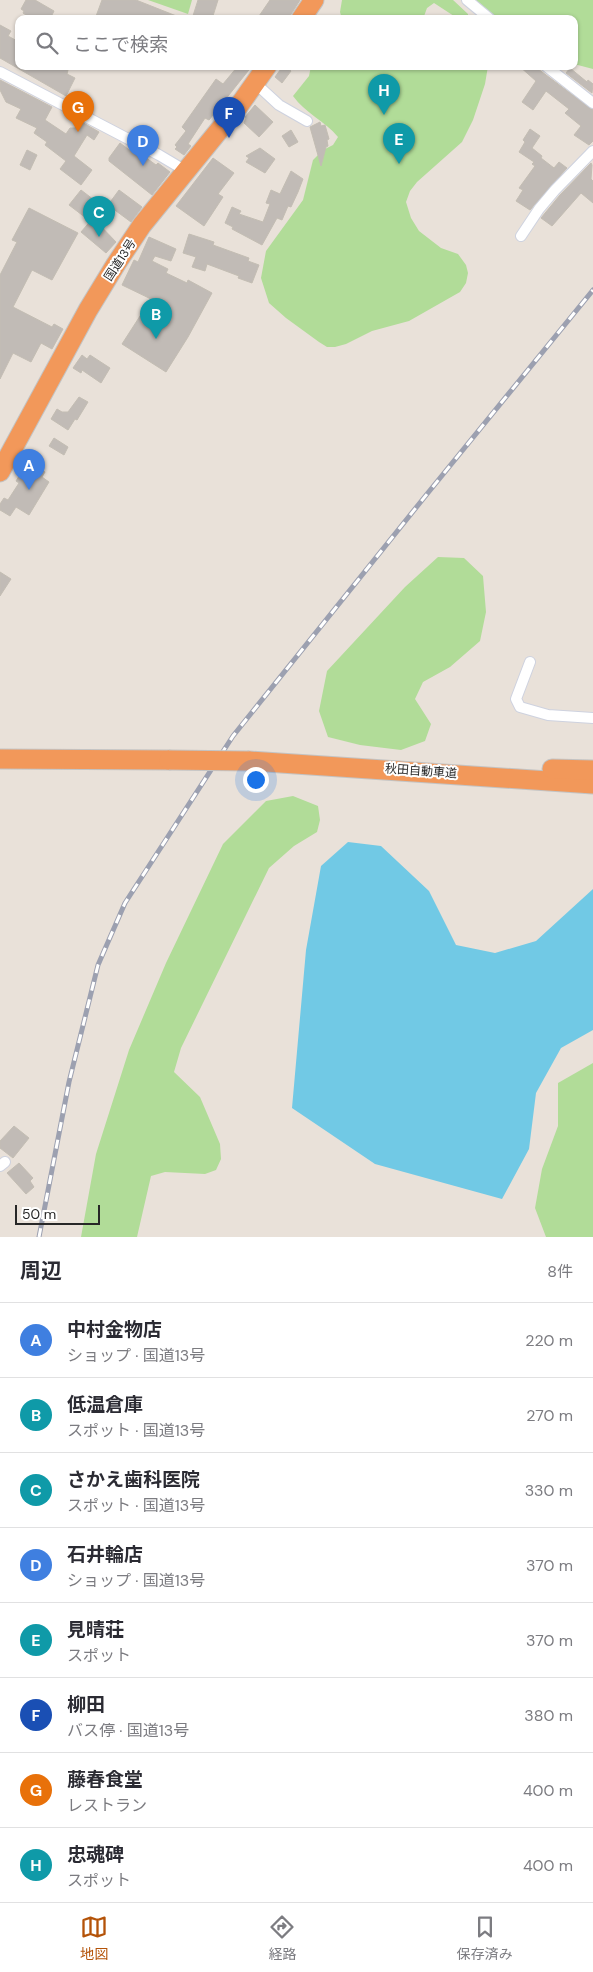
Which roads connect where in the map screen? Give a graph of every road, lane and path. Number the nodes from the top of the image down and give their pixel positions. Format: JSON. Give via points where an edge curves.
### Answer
{"nodes":[{"id":1,"x":314,"y":0,"type":"edge"},
{"id":2,"x":467,"y":0,"type":"edge"},
{"id":3,"x":303,"y":15,"type":"edge"},
{"id":4,"x":485,"y":15,"type":"edge"},
{"id":5,"x":264,"y":70,"type":"edge"},
{"id":6,"x":551,"y":70,"type":"edge"},
{"id":7,"x":0,"y":72,"type":"edge"},
{"id":8,"x":255,"y":83,"type":"junction"},
{"id":9,"x":593,"y":103,"type":"edge"},
{"id":10,"x":307,"y":121,"type":"dead end"},
{"id":11,"x":593,"y":151,"type":"edge"},
{"id":12,"x":186,"y":171,"type":"junction"},
{"id":13,"x":521,"y":236,"type":"dead end"},
{"id":14,"x":0,"y":472,"type":"edge"},
{"id":15,"x":530,"y":662,"type":"dead end"},
{"id":16,"x":593,"y":718,"type":"edge"},
{"id":17,"x":0,"y":759,"type":"edge"},
{"id":18,"x":249,"y":761,"type":"junction"},
{"id":19,"x":593,"y":770,"type":"edge"},
{"id":20,"x":593,"y":784,"type":"edge"}],
"edges":[{"from":1,"to":3,"type":"highway"},
{"from":2,"to":4,"type":"street"},
{"from":5,"to":8,"type":"highway","name":"国道13号"},
{"from":6,"to":9,"type":"street"},
{"from":7,"to":12,"type":"street"},
{"from":8,"to":10,"type":"street","via":[[279,106]]},
{"from":8,"to":12,"type":"highway","name":"国道13号"},
{"from":11,"to":13,"type":"street","via":[[545,202]]},
{"from":12,"to":14,"type":"highway","name":"国道13号","via":[[116,264]]},
{"from":15,"to":16,"type":"street","via":[[516,699],[520,707],[548,715]]},
{"from":17,"to":18,"type":"highway","name":"秋田自動車道","bridge":true},
{"from":18,"to":19,"type":"highway","name":"秋田自動車道"},
{"from":18,"to":20,"type":"highway","name":"秋田自動車道"}]}
